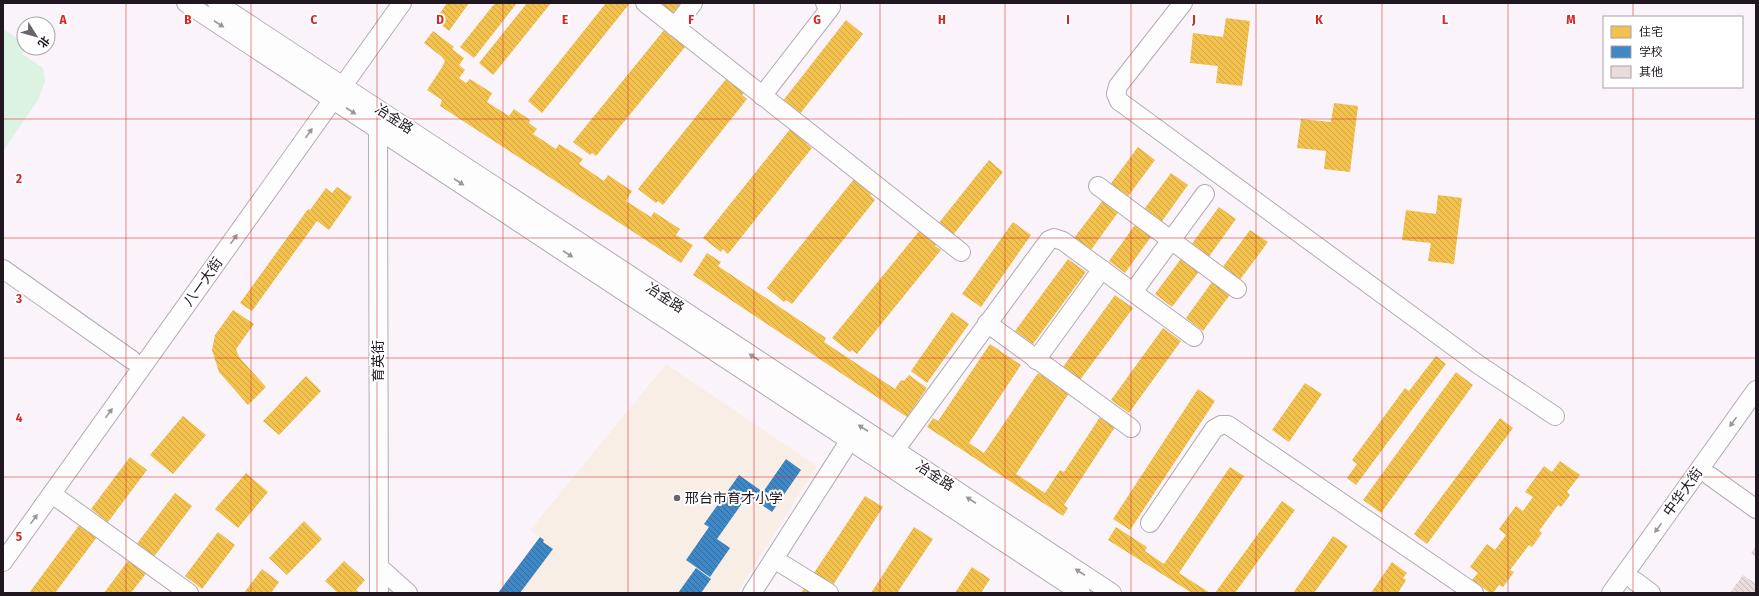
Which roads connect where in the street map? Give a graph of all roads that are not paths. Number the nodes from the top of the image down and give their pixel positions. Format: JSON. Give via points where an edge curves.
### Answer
{"nodes":[{"id":1,"x":186,"y":3,"type":"edge"},
{"id":2,"x":217,"y":3,"type":"edge"},
{"id":3,"x":387,"y":3,"type":"edge"},
{"id":4,"x":402,"y":3,"type":"edge"},
{"id":5,"x":645,"y":3,"type":"edge"},
{"id":6,"x":693,"y":3,"type":"edge"},
{"id":7,"x":825,"y":3,"type":"edge"},
{"id":8,"x":1183,"y":3,"type":"edge"},
{"id":9,"x":675,"y":27,"type":"junction"},
{"id":10,"x":333,"y":89,"type":"junction"},
{"id":11,"x":762,"y":96,"type":"junction"},
{"id":12,"x":378,"y":129,"type":"junction"},
{"id":13,"x":1098,"y":186,"type":"dead end"},
{"id":14,"x":1205,"y":194,"type":"dead end"},
{"id":15,"x":1171,"y":240,"type":"junction"},
{"id":16,"x":960,"y":252,"type":"dead end"},
{"id":17,"x":3,"y":269,"type":"edge"},
{"id":18,"x":1102,"y":270,"type":"junction"},
{"id":19,"x":1237,"y":289,"type":"dead end"},
{"id":20,"x":1133,"y":292,"type":"junction"},
{"id":21,"x":987,"y":323,"type":"junction"},
{"id":22,"x":1194,"y":337,"type":"dead end"},
{"id":23,"x":132,"y":360,"type":"junction"},
{"id":24,"x":1036,"y":360,"type":"junction"},
{"id":25,"x":1756,"y":390,"type":"edge"},
{"id":26,"x":1756,"y":412,"type":"edge"},
{"id":27,"x":1556,"y":416,"type":"dead end"},
{"id":28,"x":1131,"y":428,"type":"dead end"},
{"id":29,"x":850,"y":440,"type":"junction"},
{"id":30,"x":895,"y":450,"type":"junction"},
{"id":31,"x":1710,"y":476,"type":"junction"},
{"id":32,"x":52,"y":494,"type":"junction"},
{"id":33,"x":1756,"y":509,"type":"edge"},
{"id":34,"x":1150,"y":523,"type":"dead end"},
{"id":35,"x":3,"y":540,"type":"edge"},
{"id":36,"x":774,"y":559,"type":"junction"},
{"id":37,"x":3,"y":562,"type":"edge"},
{"id":38,"x":379,"y":567,"type":"junction"},
{"id":39,"x":1630,"y":587,"type":"edge"},
{"id":40,"x":189,"y":593,"type":"edge"},
{"id":41,"x":379,"y":593,"type":"edge"},
{"id":42,"x":408,"y":593,"type":"edge"},
{"id":43,"x":752,"y":593,"type":"edge"},
{"id":44,"x":829,"y":593,"type":"edge"},
{"id":45,"x":1081,"y":593,"type":"edge"},
{"id":46,"x":1112,"y":593,"type":"edge"},
{"id":47,"x":1474,"y":593,"type":"edge"},
{"id":48,"x":1611,"y":593,"type":"edge"},
{"id":49,"x":1651,"y":593,"type":"edge"}],
"edges":[{"from":1,"to":10,"type":"street","name":"冶金路","one_way":true},
{"from":2,"to":10,"type":"street","name":"冶金路"},
{"from":3,"to":10,"type":"street","name":"八一大街"},
{"from":4,"to":10,"type":"street","name":"八一大街"},
{"from":5,"to":9,"type":"street"},
{"from":6,"to":9,"type":"street"},
{"from":7,"to":11,"type":"street","via":[[831,7]]},
{"from":8,"to":27,"type":"street","via":[[1118,86],[1116,94],[1119,101],[1479,365]]},
{"from":9,"to":11,"type":"street"},
{"from":10,"to":12,"type":"street","name":"冶金路","one_way":true},
{"from":10,"to":23,"type":"street","name":"八一大街"},
{"from":30,"to":10,"type":"street","name":"冶金路","one_way":true},
{"from":32,"to":10,"type":"street","name":"八一大街","one_way":true},
{"from":11,"to":16,"type":"street"},
{"from":12,"to":29,"type":"street","name":"冶金路","one_way":true},
{"from":12,"to":38,"type":"street","name":"育英街"},
{"from":13,"to":15,"type":"street"},
{"from":14,"to":15,"type":"street"},
{"from":15,"to":19,"type":"street"},
{"from":15,"to":20,"type":"street"},
{"from":17,"to":23,"type":"street"},
{"from":18,"to":20,"type":"street"},
{"from":18,"to":21,"type":"street","via":[[1063,241],[1054,238],[1049,240]]},
{"from":18,"to":24,"type":"street"},
{"from":20,"to":22,"type":"street"},
{"from":21,"to":24,"type":"street"},
{"from":21,"to":30,"type":"street"},
{"from":23,"to":35,"type":"street","name":"八一大街"},
{"from":24,"to":28,"type":"street"},
{"from":25,"to":48,"type":"street","name":"中华大街","one_way":true},
{"from":26,"to":31,"type":"street","name":"中华大街"},
{"from":29,"to":36,"type":"street"},
{"from":29,"to":45,"type":"street","name":"冶金路"},
{"from":46,"to":30,"type":"street","name":"冶金路","one_way":true},
{"from":31,"to":33,"type":"street"},
{"from":31,"to":39,"type":"street","name":"中华大街"},
{"from":37,"to":32,"type":"street","name":"八一大街","one_way":true},
{"from":32,"to":40,"type":"street"},
{"from":34,"to":47,"type":"street","via":[[1214,429],[1221,425],[1228,426]]},
{"from":36,"to":43,"type":"street"},
{"from":36,"to":44,"type":"street"},
{"from":38,"to":41,"type":"street","name":"育英街"},
{"from":38,"to":42,"type":"street"},
{"from":39,"to":49,"type":"street"}]}
